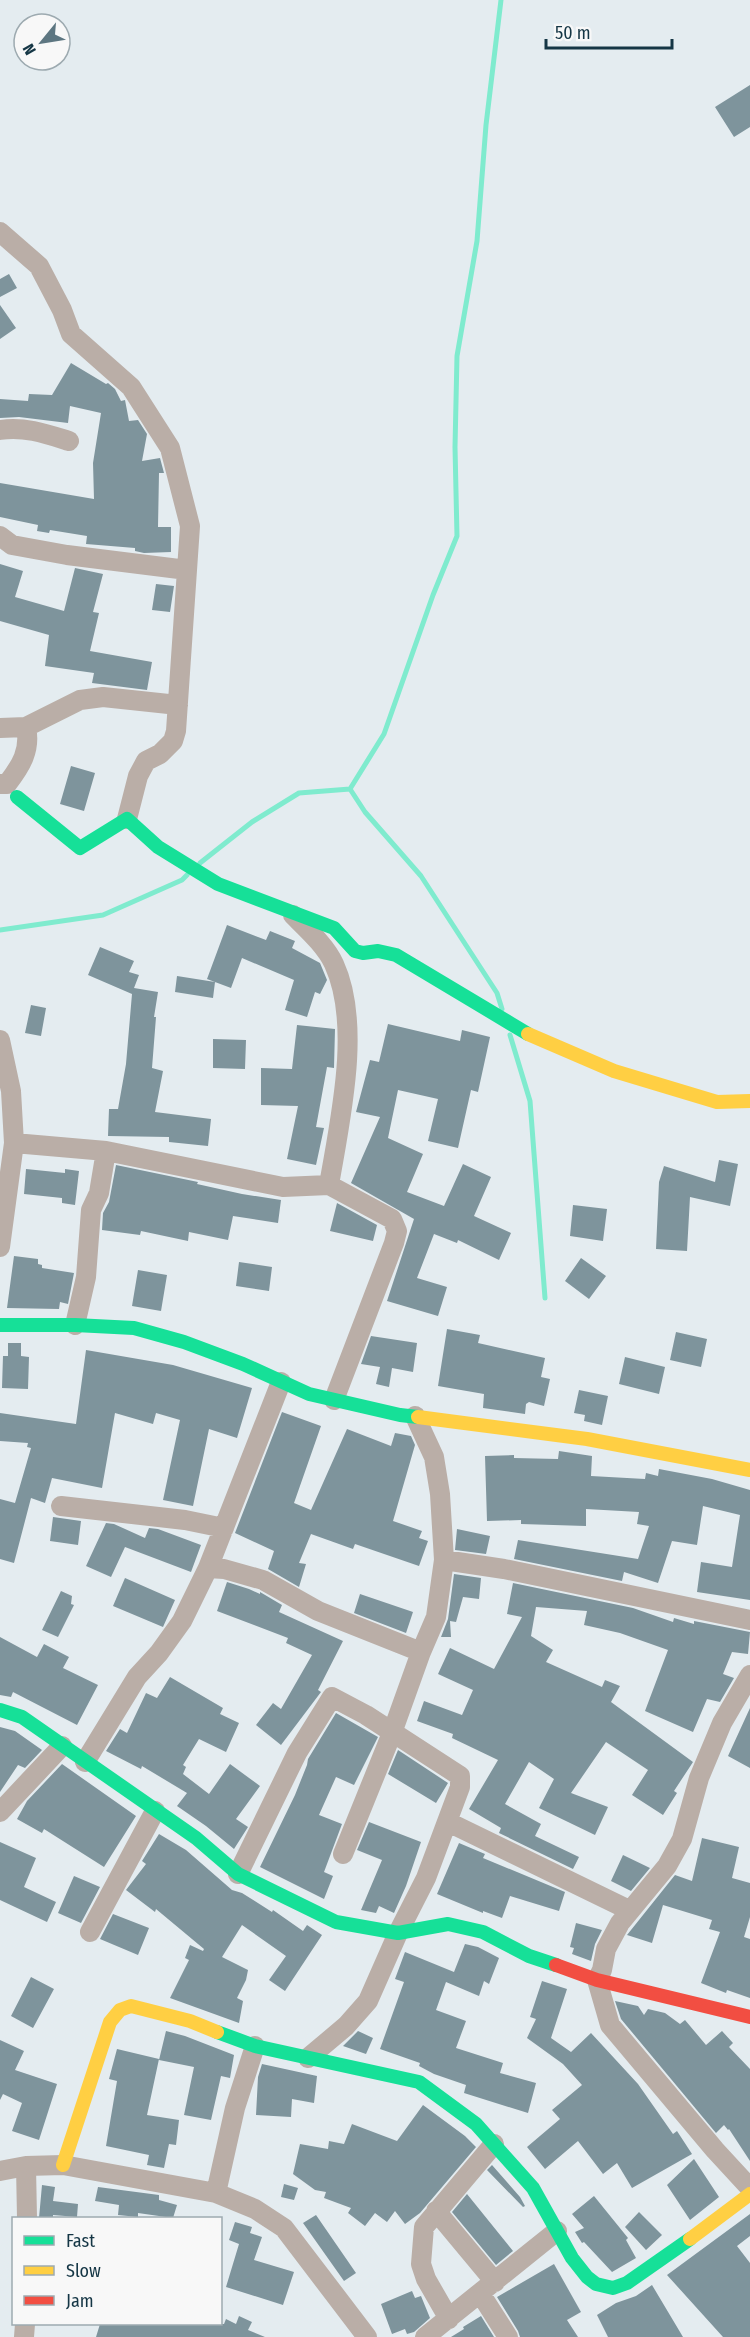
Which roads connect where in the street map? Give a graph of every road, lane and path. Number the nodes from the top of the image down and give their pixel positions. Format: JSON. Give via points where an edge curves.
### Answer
{"nodes":[{"id":1,"x":0,"y":232,"type":"edge"},
{"id":2,"x":0,"y":430,"type":"edge"},
{"id":3,"x":69,"y":441,"type":"dead end"},
{"id":4,"x":0,"y":536,"type":"edge"},
{"id":5,"x":187,"y":570,"type":"junction"},
{"id":6,"x":178,"y":705,"type":"junction"},
{"id":7,"x":26,"y":727,"type":"junction"},
{"id":8,"x":0,"y":728,"type":"edge"},
{"id":9,"x":0,"y":784,"type":"edge"},
{"id":10,"x":17,"y":796,"type":"dead end"},
{"id":11,"x":127,"y":819,"type":"junction"},
{"id":12,"x":287,"y":909,"type":"junction"},
{"id":13,"x":0,"y":1040,"type":"edge"},
{"id":14,"x":750,"y":1101,"type":"edge"},
{"id":15,"x":14,"y":1143,"type":"junction"},
{"id":16,"x":106,"y":1150,"type":"junction"},
{"id":17,"x":330,"y":1185,"type":"junction"},
{"id":18,"x":0,"y":1247,"type":"edge"},
{"id":19,"x":0,"y":1325,"type":"edge"},
{"id":20,"x":75,"y":1325,"type":"junction"},
{"id":21,"x":281,"y":1383,"type":"junction"},
{"id":22,"x":334,"y":1400,"type":"junction"},
{"id":23,"x":415,"y":1416,"type":"junction"},
{"id":24,"x":750,"y":1470,"type":"edge"},
{"id":25,"x":61,"y":1506,"type":"dead end"},
{"id":26,"x":224,"y":1528,"type":"junction"},
{"id":27,"x":444,"y":1560,"type":"junction"},
{"id":28,"x":208,"y":1568,"type":"junction"},
{"id":29,"x":750,"y":1620,"type":"edge"},
{"id":30,"x":421,"y":1652,"type":"junction"},
{"id":31,"x":750,"y":1675,"type":"edge"},
{"id":32,"x":0,"y":1710,"type":"edge"},
{"id":33,"x":392,"y":1733,"type":"junction"},
{"id":34,"x":62,"y":1746,"type":"junction"},
{"id":35,"x":85,"y":1762,"type":"junction"},
{"id":36,"x":155,"y":1811,"type":"junction"},
{"id":37,"x":0,"y":1812,"type":"edge"},
{"id":38,"x":448,"y":1822,"type":"junction"},
{"id":39,"x":343,"y":1854,"type":"dead end"},
{"id":40,"x":238,"y":1874,"type":"junction"},
{"id":41,"x":629,"y":1910,"type":"junction"},
{"id":42,"x":90,"y":1932,"type":"dead end"},
{"id":43,"x":398,"y":1933,"type":"junction"},
{"id":44,"x":597,"y":1980,"type":"junction"},
{"id":45,"x":750,"y":2017,"type":"edge"},
{"id":46,"x":255,"y":2046,"type":"junction"},
{"id":47,"x":308,"y":2058,"type":"junction"},
{"id":48,"x":494,"y":2144,"type":"junction"},
{"id":49,"x":63,"y":2165,"type":"junction"},
{"id":50,"x":26,"y":2166,"type":"junction"},
{"id":51,"x":0,"y":2171,"type":"edge"},
{"id":52,"x":750,"y":2188,"type":"edge"},
{"id":53,"x":216,"y":2193,"type":"junction"},
{"id":54,"x":750,"y":2194,"type":"edge"},
{"id":55,"x":436,"y":2211,"type":"junction"},
{"id":56,"x":27,"y":2217,"type":"edge"},
{"id":57,"x":557,"y":2231,"type":"junction"},
{"id":58,"x":488,"y":2287,"type":"junction"},
{"id":59,"x":449,"y":2319,"type":"junction"},
{"id":60,"x":367,"y":2337,"type":"edge"},
{"id":61,"x":425,"y":2337,"type":"edge"},
{"id":62,"x":508,"y":2337,"type":"edge"}],
"edges":[{"from":1,"to":5,"type":"street","via":[[39,266],[71,334],[131,387],[170,448],[190,526]]},
{"from":2,"to":3,"type":"street","via":[[12,428]]},
{"from":4,"to":5,"type":"street","via":[[12,545],[67,555]]},
{"from":5,"to":6,"type":"street"},
{"from":6,"to":7,"type":"street","via":[[103,697],[80,700]]},
{"from":6,"to":11,"type":"street","via":[[173,741],[146,761]]},
{"from":7,"to":8,"type":"street"},
{"from":7,"to":9,"type":"street","via":[[26,755],[7,784]]},
{"from":10,"to":11,"type":"street","via":[[81,848]]},
{"from":11,"to":12,"type":"street","via":[[158,847],[218,884]]},
{"from":12,"to":14,"type":"street","via":[[334,928],[355,951],[396,955],[522,1031],[614,1071],[717,1102]]},
{"from":12,"to":17,"type":"street","via":[[333,962],[344,992],[348,1033]]},
{"from":13,"to":15,"type":"street","via":[[11,1091]]},
{"from":15,"to":16,"type":"street"},
{"from":15,"to":18,"type":"street"},
{"from":16,"to":17,"type":"street","via":[[282,1187]]},
{"from":16,"to":20,"type":"street","via":[[99,1193],[91,1210],[86,1277]]},
{"from":17,"to":22,"type":"street","via":[[392,1219],[398,1231]]},
{"from":19,"to":20,"type":"street"},
{"from":20,"to":21,"type":"street","via":[[134,1328],[184,1342]]},
{"from":21,"to":22,"type":"street"},
{"from":21,"to":26,"type":"street"},
{"from":22,"to":23,"type":"street"},
{"from":23,"to":24,"type":"street","via":[[587,1439]]},
{"from":23,"to":27,"type":"street","via":[[434,1456]]},
{"from":25,"to":26,"type":"street"},
{"from":26,"to":28,"type":"street"},
{"from":27,"to":29,"type":"street"},
{"from":27,"to":30,"type":"street","via":[[436,1617]]},
{"from":28,"to":30,"type":"street","via":[[263,1580],[318,1611]]},
{"from":28,"to":35,"type":"street","via":[[182,1621],[137,1677]]},
{"from":30,"to":33,"type":"street"},
{"from":31,"to":41,"type":"street","via":[[722,1723],[682,1839],[661,1874]]},
{"from":32,"to":34,"type":"street","via":[[22,1717]]},
{"from":33,"to":38,"type":"street","via":[[460,1776]]},
{"from":33,"to":39,"type":"street"},
{"from":33,"to":40,"type":"street","via":[[332,1697],[297,1753]]},
{"from":34,"to":35,"type":"street"},
{"from":34,"to":37,"type":"street"},
{"from":35,"to":36,"type":"street"},
{"from":36,"to":40,"type":"street","via":[[196,1838]]},
{"from":36,"to":42,"type":"street"},
{"from":38,"to":41,"type":"street"},
{"from":38,"to":43,"type":"street"},
{"from":40,"to":43,"type":"street","via":[[336,1922]]},
{"from":41,"to":44,"type":"street","via":[[606,1949]]},
{"from":43,"to":44,"type":"street","via":[[448,1924],[483,1932],[529,1956]]},
{"from":43,"to":47,"type":"street","via":[[368,2001]]},
{"from":44,"to":45,"type":"street"},
{"from":44,"to":52,"type":"street","via":[[610,2025]]},
{"from":46,"to":47,"type":"street"},
{"from":46,"to":49,"type":"street","via":[[145,2008],[131,2006],[120,2010],[111,2022],[97,2059]]},
{"from":46,"to":53,"type":"street"},
{"from":47,"to":48,"type":"street","via":[[419,2082],[476,2124]]},
{"from":48,"to":55,"type":"street"},
{"from":48,"to":57,"type":"street","via":[[533,2188]]},
{"from":49,"to":50,"type":"street"},
{"from":49,"to":53,"type":"street"},
{"from":50,"to":51,"type":"street"},
{"from":50,"to":56,"type":"street"},
{"from":53,"to":60,"type":"street","via":[[255,2209],[284,2228]]},
{"from":54,"to":57,"type":"street","via":[[673,2252],[613,2288],[587,2277]]},
{"from":55,"to":58,"type":"street"},
{"from":55,"to":59,"type":"street","via":[[424,2227],[421,2264]]},
{"from":57,"to":58,"type":"street"},
{"from":58,"to":59,"type":"street"},
{"from":58,"to":62,"type":"street"},
{"from":59,"to":61,"type":"street"}]}
